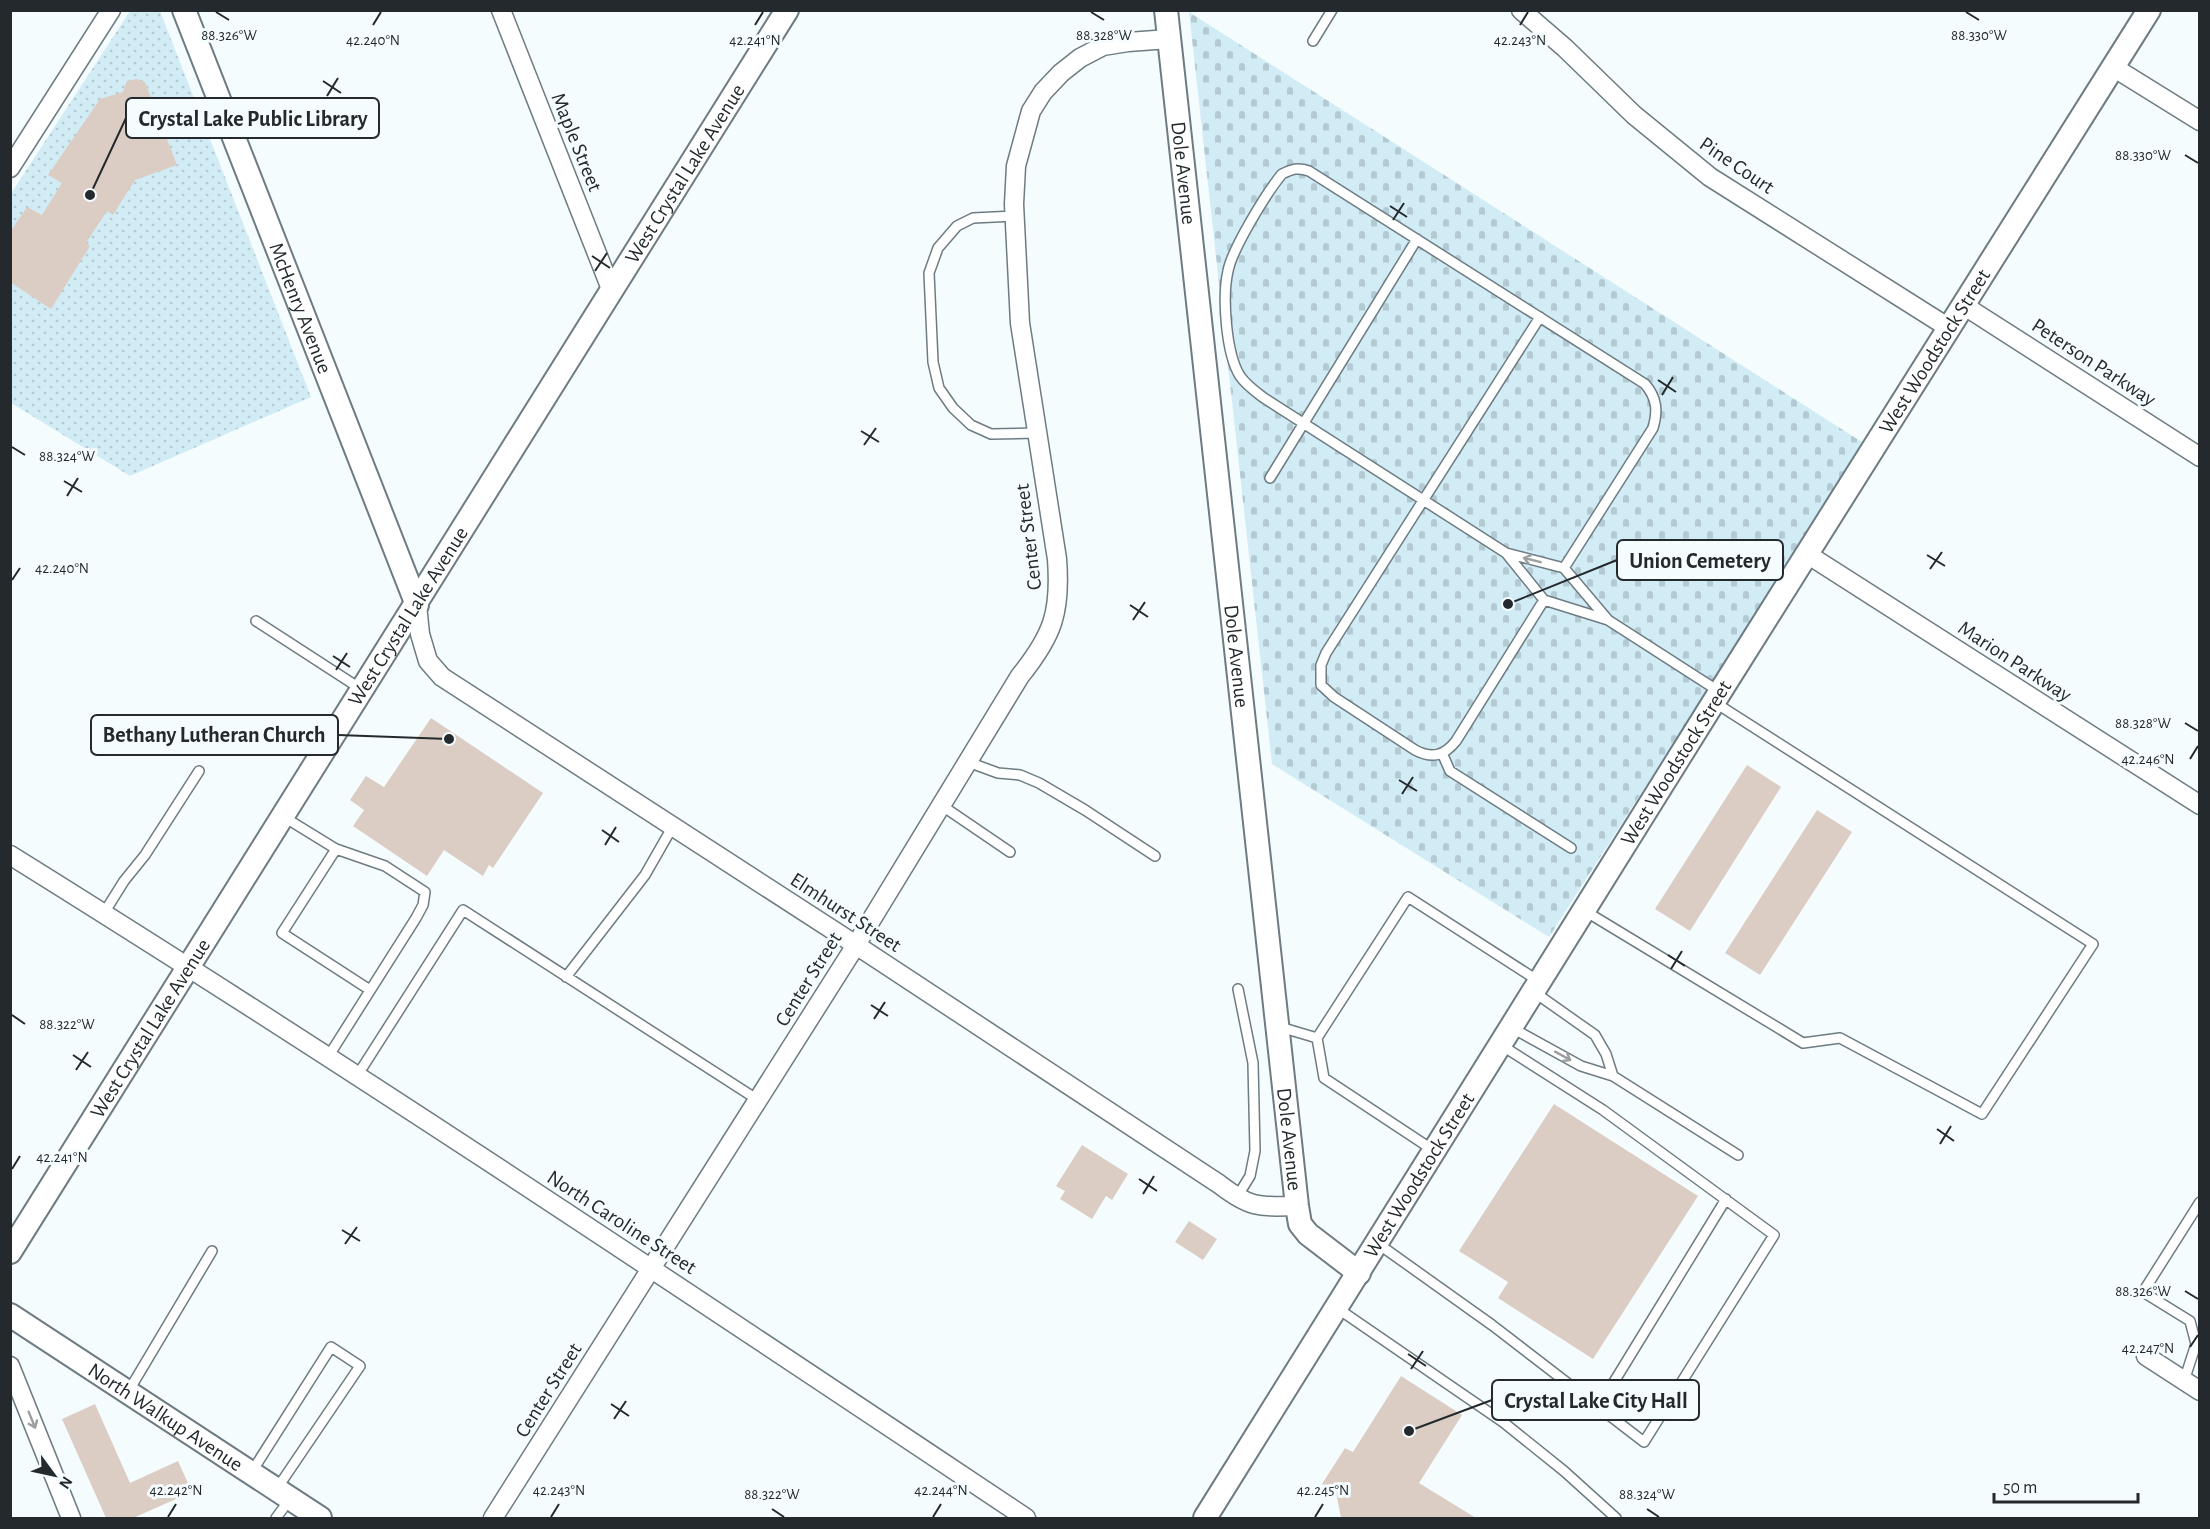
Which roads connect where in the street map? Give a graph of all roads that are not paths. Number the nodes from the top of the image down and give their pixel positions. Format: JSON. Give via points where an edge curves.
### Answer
{"nodes":[{"id":1,"x":111,"y":10,"type":"edge"},
{"id":2,"x":184,"y":10,"type":"edge"},
{"id":3,"x":501,"y":10,"type":"edge"},
{"id":4,"x":787,"y":10,"type":"edge"},
{"id":5,"x":1166,"y":10,"type":"edge"},
{"id":6,"x":1332,"y":10,"type":"edge"},
{"id":7,"x":1521,"y":10,"type":"edge"},
{"id":8,"x":2149,"y":10,"type":"edge"},
{"id":9,"x":1169,"y":39,"type":"junction"},
{"id":10,"x":1313,"y":41,"type":"dead end"},
{"id":11,"x":2114,"y":67,"type":"junction"},
{"id":12,"x":2199,"y":122,"type":"edge"},
{"id":13,"x":10,"y":168,"type":"edge"},
{"id":14,"x":1015,"y":216,"type":"junction"},
{"id":15,"x":1417,"y":239,"type":"junction"},
{"id":16,"x":611,"y":289,"type":"junction"},
{"id":17,"x":1963,"y":305,"type":"junction"},
{"id":18,"x":1540,"y":317,"type":"junction"},
{"id":19,"x":1949,"y":328,"type":"junction"},
{"id":20,"x":1303,"y":423,"type":"junction"},
{"id":21,"x":1037,"y":433,"type":"junction"},
{"id":22,"x":2199,"y":457,"type":"edge"},
{"id":23,"x":1270,"y":478,"type":"dead end"},
{"id":24,"x":1425,"y":501,"type":"junction"},
{"id":25,"x":1506,"y":553,"type":"junction"},
{"id":26,"x":1807,"y":554,"type":"junction"},
{"id":27,"x":1564,"y":568,"type":"junction"},
{"id":28,"x":1544,"y":600,"type":"junction"},
{"id":29,"x":417,"y":605,"type":"junction"},
{"id":30,"x":1608,"y":620,"type":"junction"},
{"id":31,"x":256,"y":621,"type":"dead end"},
{"id":32,"x":363,"y":691,"type":"junction"},
{"id":33,"x":1717,"y":697,"type":"junction"},
{"id":34,"x":1442,"y":753,"type":"junction"},
{"id":35,"x":968,"y":762,"type":"junction"},
{"id":36,"x":199,"y":771,"type":"dead end"},
{"id":37,"x":942,"y":805,"type":"junction"},
{"id":38,"x":2199,"y":805,"type":"edge"},
{"id":39,"x":284,"y":817,"type":"junction"},
{"id":40,"x":673,"y":826,"type":"junction"},
{"id":41,"x":1571,"y":848,"type":"dead end"},
{"id":42,"x":336,"y":849,"type":"junction"},
{"id":43,"x":1010,"y":852,"type":"dead end"},
{"id":44,"x":10,"y":855,"type":"edge"},
{"id":45,"x":1155,"y":856,"type":"dead end"},
{"id":46,"x":1585,"y":911,"type":"junction"},
{"id":47,"x":104,"y":913,"type":"junction"},
{"id":48,"x":856,"y":945,"type":"junction"},
{"id":49,"x":190,"y":967,"type":"junction"},
{"id":50,"x":566,"y":976,"type":"junction"},
{"id":51,"x":1537,"y":987,"type":"junction"},
{"id":52,"x":1238,"y":989,"type":"dead end"},
{"id":53,"x":370,"y":990,"type":"junction"},
{"id":54,"x":1277,"y":1027,"type":"junction"},
{"id":55,"x":1506,"y":1036,"type":"junction"},
{"id":56,"x":1317,"y":1038,"type":"junction"},
{"id":57,"x":328,"y":1057,"type":"junction"},
{"id":58,"x":357,"y":1076,"type":"junction"},
{"id":59,"x":1614,"y":1076,"type":"junction"},
{"id":60,"x":758,"y":1100,"type":"junction"},
{"id":61,"x":1434,"y":1151,"type":"junction"},
{"id":62,"x":1738,"y":1155,"type":"dead end"},
{"id":63,"x":1238,"y":1197,"type":"junction"},
{"id":64,"x":1726,"y":1199,"type":"junction"},
{"id":65,"x":2199,"y":1202,"type":"edge"},
{"id":66,"x":1297,"y":1206,"type":"junction"},
{"id":67,"x":1377,"y":1243,"type":"junction"},
{"id":68,"x":212,"y":1251,"type":"dead end"},
{"id":69,"x":10,"y":1252,"type":"edge"},
{"id":70,"x":652,"y":1268,"type":"junction"},
{"id":71,"x":1359,"y":1273,"type":"junction"},
{"id":72,"x":1337,"y":1308,"type":"junction"},
{"id":73,"x":10,"y":1315,"type":"edge"},
{"id":74,"x":2146,"y":1356,"type":"dead end"},
{"id":75,"x":12,"y":1371,"type":"edge"},
{"id":76,"x":2192,"y":1386,"type":"edge"},
{"id":77,"x":128,"y":1392,"type":"junction"},
{"id":78,"x":1598,"y":1408,"type":"junction"},
{"id":79,"x":250,"y":1473,"type":"junction"},
{"id":80,"x":283,"y":1494,"type":"junction"},
{"id":81,"x":71,"y":1518,"type":"edge"},
{"id":82,"x":276,"y":1518,"type":"edge"},
{"id":83,"x":320,"y":1518,"type":"edge"},
{"id":84,"x":493,"y":1518,"type":"edge"},
{"id":85,"x":1026,"y":1518,"type":"edge"},
{"id":86,"x":1205,"y":1518,"type":"edge"},
{"id":87,"x":1616,"y":1518,"type":"edge"}],
"edges":[{"from":1,"to":13,"type":"street"},
{"from":2,"to":29,"type":"street","name":"McHenry Avenue"},
{"from":3,"to":16,"type":"street","name":"Maple Street"},
{"from":4,"to":16,"type":"street","name":"West Crystal Lake Avenue"},
{"from":5,"to":9,"type":"street","name":"Dole Avenue"},
{"from":6,"to":10,"type":"lane"},
{"from":7,"to":19,"type":"street","name":"Pine Court","via":[[1634,115],[1710,177]]},
{"from":8,"to":11,"type":"street","name":"West Woodstock Street"},
{"from":9,"to":14,"type":"street","name":"Center Street","via":[[1102,46],[1080,58],[1043,92],[1031,111],[1016,166]]},
{"from":9,"to":54,"type":"street","name":"Dole Avenue"},
{"from":11,"to":12,"type":"street"},
{"from":11,"to":17,"type":"street","name":"West Woodstock Street"},
{"from":14,"to":21,"type":"street","name":"Center Street","via":[[1020,322]]},
{"from":14,"to":21,"type":"lane","via":[[973,218],[957,226],[938,248],[928,273],[933,362],[939,388],[971,425],[991,434]]},
{"from":15,"to":18,"type":"lane"},
{"from":15,"to":20,"type":"lane"},
{"from":15,"to":20,"type":"lane","via":[[1309,171],[1291,169],[1275,182],[1232,258],[1226,285],[1227,324],[1241,378]]},
{"from":16,"to":29,"type":"street","name":"West Crystal Lake Avenue"},
{"from":17,"to":19,"type":"street","name":"West Woodstock Street"},
{"from":17,"to":22,"type":"street","name":"Peterson Parkway"},
{"from":18,"to":24,"type":"lane"},
{"from":18,"to":27,"type":"lane","via":[[1645,384],[1657,409],[1653,428]]},
{"from":19,"to":26,"type":"street","name":"West Woodstock Street"},
{"from":20,"to":23,"type":"lane"},
{"from":20,"to":24,"type":"lane"},
{"from":21,"to":35,"type":"street","name":"Center Street","via":[[1057,559],[1057,609],[1038,653]]},
{"from":24,"to":25,"type":"lane"},
{"from":24,"to":34,"type":"lane","via":[[1326,653],[1320,676],[1321,685],[1334,697],[1415,750],[1434,757]]},
{"from":27,"to":25,"type":"lane","one_way":true},
{"from":25,"to":28,"type":"lane"},
{"from":26,"to":33,"type":"street","name":"West Woodstock Street"},
{"from":26,"to":38,"type":"street","name":"Marion Parkway"},
{"from":27,"to":30,"type":"lane"},
{"from":28,"to":30,"type":"lane"},
{"from":28,"to":34,"type":"lane","via":[[1456,741]]},
{"from":29,"to":32,"type":"street","name":"West Crystal Lake Avenue"},
{"from":29,"to":40,"type":"street","name":"Elmhurst Street","via":[[428,661],[442,677]]},
{"from":30,"to":33,"type":"lane"},
{"from":31,"to":32,"type":"lane"},
{"from":32,"to":39,"type":"street","name":"West Crystal Lake Avenue"},
{"from":33,"to":46,"type":"street","name":"West Woodstock Street"},
{"from":33,"to":46,"type":"lane","via":[[2093,944],[1982,1114],[1840,1038],[1803,1043]]},
{"from":34,"to":41,"type":"lane","via":[[1450,771]]},
{"from":35,"to":37,"type":"street","name":"Center Street"},
{"from":35,"to":45,"type":"lane","via":[[1039,783]]},
{"from":36,"to":47,"type":"lane"},
{"from":37,"to":43,"type":"lane"},
{"from":37,"to":48,"type":"street","name":"Center Street"},
{"from":39,"to":42,"type":"lane"},
{"from":39,"to":49,"type":"street","name":"West Crystal Lake Avenue"},
{"from":40,"to":48,"type":"street","name":"Elmhurst Street"},
{"from":40,"to":50,"type":"lane","via":[[645,875]]},
{"from":42,"to":53,"type":"lane","via":[[282,933]]},
{"from":42,"to":53,"type":"lane","via":[[384,866],[425,892],[416,918]]},
{"from":44,"to":47,"type":"street","name":"North Caroline Street"},
{"from":46,"to":51,"type":"street","name":"West Woodstock Street"},
{"from":47,"to":49,"type":"street","name":"North Caroline Street"},
{"from":48,"to":60,"type":"street","name":"Center Street"},
{"from":48,"to":63,"type":"street","name":"Elmhurst Street"},
{"from":49,"to":57,"type":"street","name":"North Caroline Street"},
{"from":49,"to":69,"type":"street","name":"West Crystal Lake Avenue"},
{"from":50,"to":58,"type":"lane","via":[[463,910]]},
{"from":50,"to":60,"type":"lane"},
{"from":51,"to":55,"type":"street","name":"West Woodstock Street"},
{"from":51,"to":56,"type":"lane","via":[[1408,897]]},
{"from":51,"to":59,"type":"lane","via":[[1595,1035]]},
{"from":52,"to":63,"type":"lane","via":[[1252,1064],[1255,1151],[1250,1176]]},
{"from":53,"to":57,"type":"lane"},
{"from":54,"to":56,"type":"lane"},
{"from":54,"to":66,"type":"street","name":"Dole Avenue"},
{"from":55,"to":59,"type":"lane","one_way":true},
{"from":55,"to":61,"type":"street","name":"West Woodstock Street"},
{"from":55,"to":64,"type":"lane"},
{"from":56,"to":61,"type":"lane","via":[[1324,1078]]},
{"from":57,"to":58,"type":"street","name":"North Caroline Street"},
{"from":58,"to":70,"type":"street","name":"North Caroline Street"},
{"from":59,"to":62,"type":"lane"},
{"from":60,"to":70,"type":"street","name":"Center Street"},
{"from":61,"to":67,"type":"street","name":"West Woodstock Street"},
{"from":63,"to":66,"type":"street","name":"Elmhurst Street","via":[[1263,1207]]},
{"from":64,"to":78,"type":"lane"},
{"from":64,"to":78,"type":"lane","via":[[1774,1235],[1644,1442]]},
{"from":65,"to":76,"type":"lane","via":[[2143,1292],[2190,1321],[2196,1344]]},
{"from":66,"to":71,"type":"street","name":"Dole Avenue","via":[[1300,1224],[1308,1234]]},
{"from":67,"to":71,"type":"street","name":"West Woodstock Street"},
{"from":67,"to":78,"type":"lane","via":[[1492,1325]]},
{"from":68,"to":77,"type":"lane"},
{"from":70,"to":84,"type":"street","name":"Center Street"},
{"from":70,"to":85,"type":"street","name":"North Caroline Street"},
{"from":71,"to":72,"type":"street","name":"West Woodstock Street"},
{"from":72,"to":86,"type":"street","name":"West Woodstock Street"},
{"from":72,"to":87,"type":"lane","via":[[1503,1422]]},
{"from":73,"to":77,"type":"street","name":"North Walkup Avenue"},
{"from":74,"to":76,"type":"street"},
{"from":75,"to":81,"type":"street","one_way":true},
{"from":77,"to":79,"type":"street","name":"North Walkup Avenue"},
{"from":79,"to":80,"type":"street","name":"North Walkup Avenue"},
{"from":79,"to":80,"type":"lane","via":[[331,1347],[360,1366]]},
{"from":80,"to":82,"type":"lane"},
{"from":80,"to":83,"type":"street","name":"North Walkup Avenue"}]}
